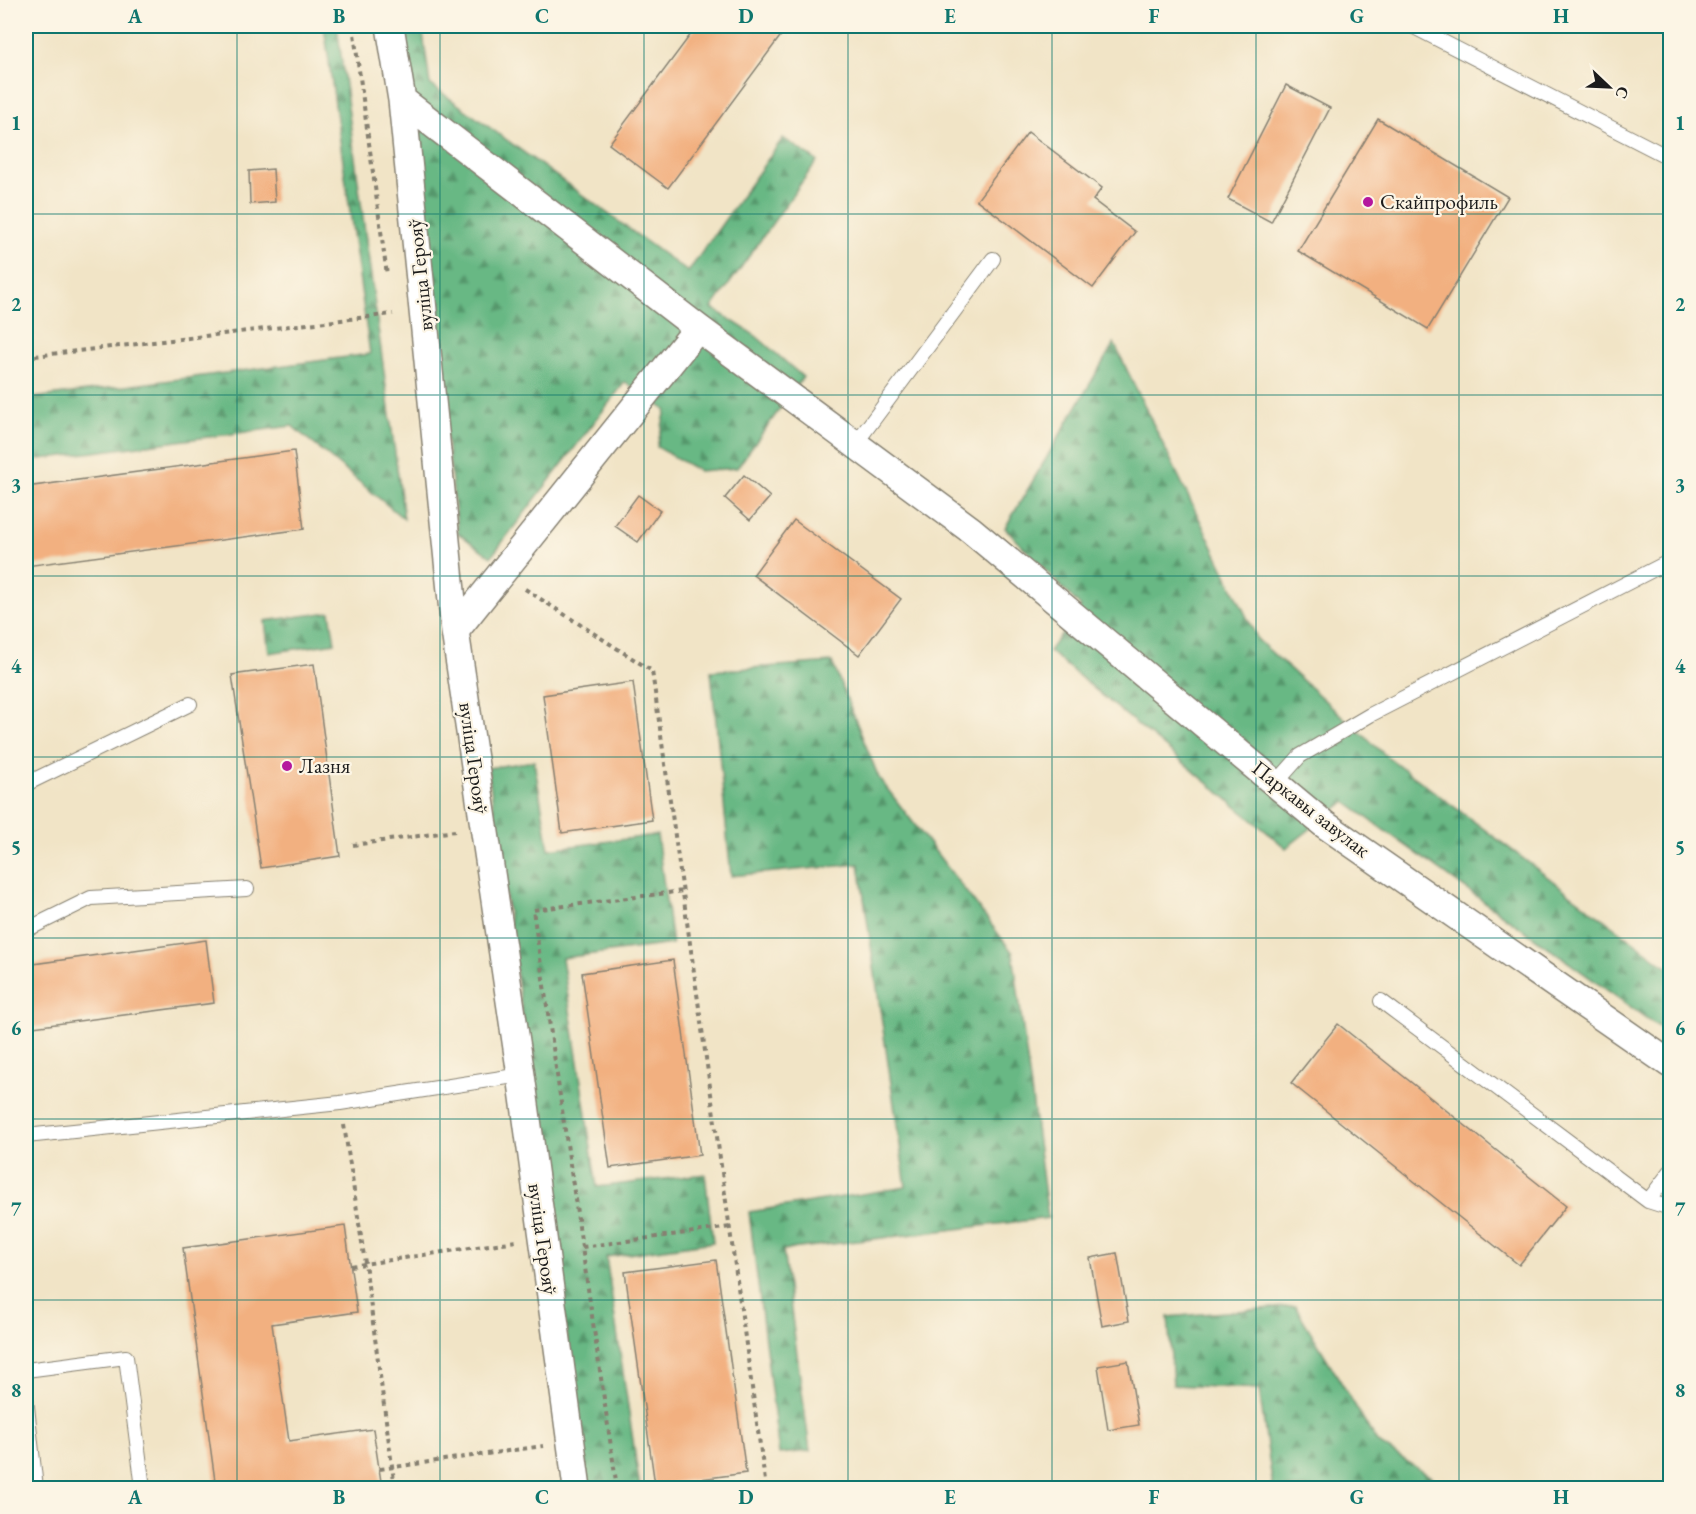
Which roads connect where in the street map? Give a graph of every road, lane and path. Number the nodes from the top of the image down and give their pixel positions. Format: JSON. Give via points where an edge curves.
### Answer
{"nodes":[{"id":1,"x":390,"y":26,"type":"edge"},
{"id":2,"x":1412,"y":26,"type":"edge"},
{"id":3,"x":402,"y":100,"type":"junction"},
{"id":4,"x":1671,"y":158,"type":"edge"},
{"id":5,"x":993,"y":259,"type":"dead end"},
{"id":6,"x":393,"y":314,"type":"dead end"},
{"id":7,"x":699,"y":328,"type":"junction"},
{"id":8,"x":26,"y":357,"type":"edge"},
{"id":9,"x":855,"y":443,"type":"junction"},
{"id":10,"x":1671,"y":561,"type":"edge"},
{"id":11,"x":500,"y":573,"type":"junction"},
{"id":12,"x":456,"y":631,"type":"junction"},
{"id":13,"x":190,"y":704,"type":"dead end"},
{"id":14,"x":1276,"y":783,"type":"junction"},
{"id":15,"x":26,"y":784,"type":"edge"},
{"id":16,"x":465,"y":829,"type":"dead end"},
{"id":17,"x":353,"y":845,"type":"dead end"},
{"id":18,"x":247,"y":889,"type":"dead end"},
{"id":19,"x":683,"y":891,"type":"junction"},
{"id":20,"x":26,"y":930,"type":"edge"},
{"id":21,"x":1381,"y":1001,"type":"dead end"},
{"id":22,"x":1671,"y":1064,"type":"edge"},
{"id":23,"x":521,"y":1075,"type":"junction"},
{"id":24,"x":340,"y":1103,"type":"junction"},
{"id":25,"x":26,"y":1136,"type":"edge"},
{"id":26,"x":1671,"y":1172,"type":"edge"},
{"id":27,"x":1648,"y":1201,"type":"junction"},
{"id":28,"x":1671,"y":1208,"type":"edge"},
{"id":29,"x":731,"y":1227,"type":"junction"},
{"id":30,"x":543,"y":1237,"type":"junction"},
{"id":31,"x":582,"y":1248,"type":"junction"},
{"id":32,"x":366,"y":1263,"type":"junction"},
{"id":33,"x":351,"y":1266,"type":"dead end"},
{"id":34,"x":26,"y":1370,"type":"edge"},
{"id":35,"x":26,"y":1398,"type":"edge"},
{"id":36,"x":570,"y":1443,"type":"junction"},
{"id":37,"x":392,"y":1466,"type":"junction"},
{"id":38,"x":380,"y":1469,"type":"dead end"},
{"id":39,"x":36,"y":1488,"type":"edge"},
{"id":40,"x":143,"y":1488,"type":"edge"},
{"id":41,"x":395,"y":1488,"type":"edge"},
{"id":42,"x":577,"y":1488,"type":"edge"},
{"id":43,"x":616,"y":1488,"type":"edge"},
{"id":44,"x":766,"y":1488,"type":"edge"}],
"edges":[{"from":1,"to":3,"type":"street","name":"вуліца Герояў"},
{"from":2,"to":4,"type":"lane"},
{"from":3,"to":7,"type":"street","name":"Паркавы завулак"},
{"from":3,"to":12,"type":"street","name":"вуліца Герояў"},
{"from":5,"to":9,"type":"lane"},
{"from":6,"to":8,"type":"path"},
{"from":7,"to":9,"type":"street","name":"Паркавы завулак"},
{"from":7,"to":11,"type":"street"},
{"from":9,"to":14,"type":"street","name":"Паркавы завулак","via":[[971,530]]},
{"from":10,"to":14,"type":"lane","via":[[1370,715],[1300,756]]},
{"from":11,"to":12,"type":"street"},
{"from":11,"to":19,"type":"path","via":[[652,671]]},
{"from":12,"to":23,"type":"street","name":"вуліца Герояў"},
{"from":13,"to":15,"type":"lane"},
{"from":14,"to":22,"type":"street","name":"Паркавы завулак","via":[[1324,824]]},
{"from":16,"to":17,"type":"path"},
{"from":18,"to":20,"type":"lane","via":[[91,898]]},
{"from":19,"to":29,"type":"path"},
{"from":19,"to":31,"type":"path","via":[[533,910]]},
{"from":21,"to":27,"type":"lane"},
{"from":23,"to":24,"type":"lane"},
{"from":23,"to":30,"type":"street","name":"вуліца Герояў"},
{"from":24,"to":25,"type":"lane"},
{"from":24,"to":32,"type":"path"},
{"from":26,"to":27,"type":"lane"},
{"from":27,"to":28,"type":"lane"},
{"from":29,"to":31,"type":"path"},
{"from":29,"to":44,"type":"path"},
{"from":30,"to":32,"type":"path"},
{"from":30,"to":36,"type":"street","name":"вуліца Герояў"},
{"from":31,"to":43,"type":"path"},
{"from":32,"to":33,"type":"path"},
{"from":32,"to":37,"type":"path"},
{"from":34,"to":40,"type":"lane","via":[[126,1358]]},
{"from":35,"to":39,"type":"lane"},
{"from":36,"to":37,"type":"path"},
{"from":36,"to":42,"type":"street","name":"вуліца Герояў"},
{"from":37,"to":38,"type":"path"},
{"from":37,"to":41,"type":"path"}]}
